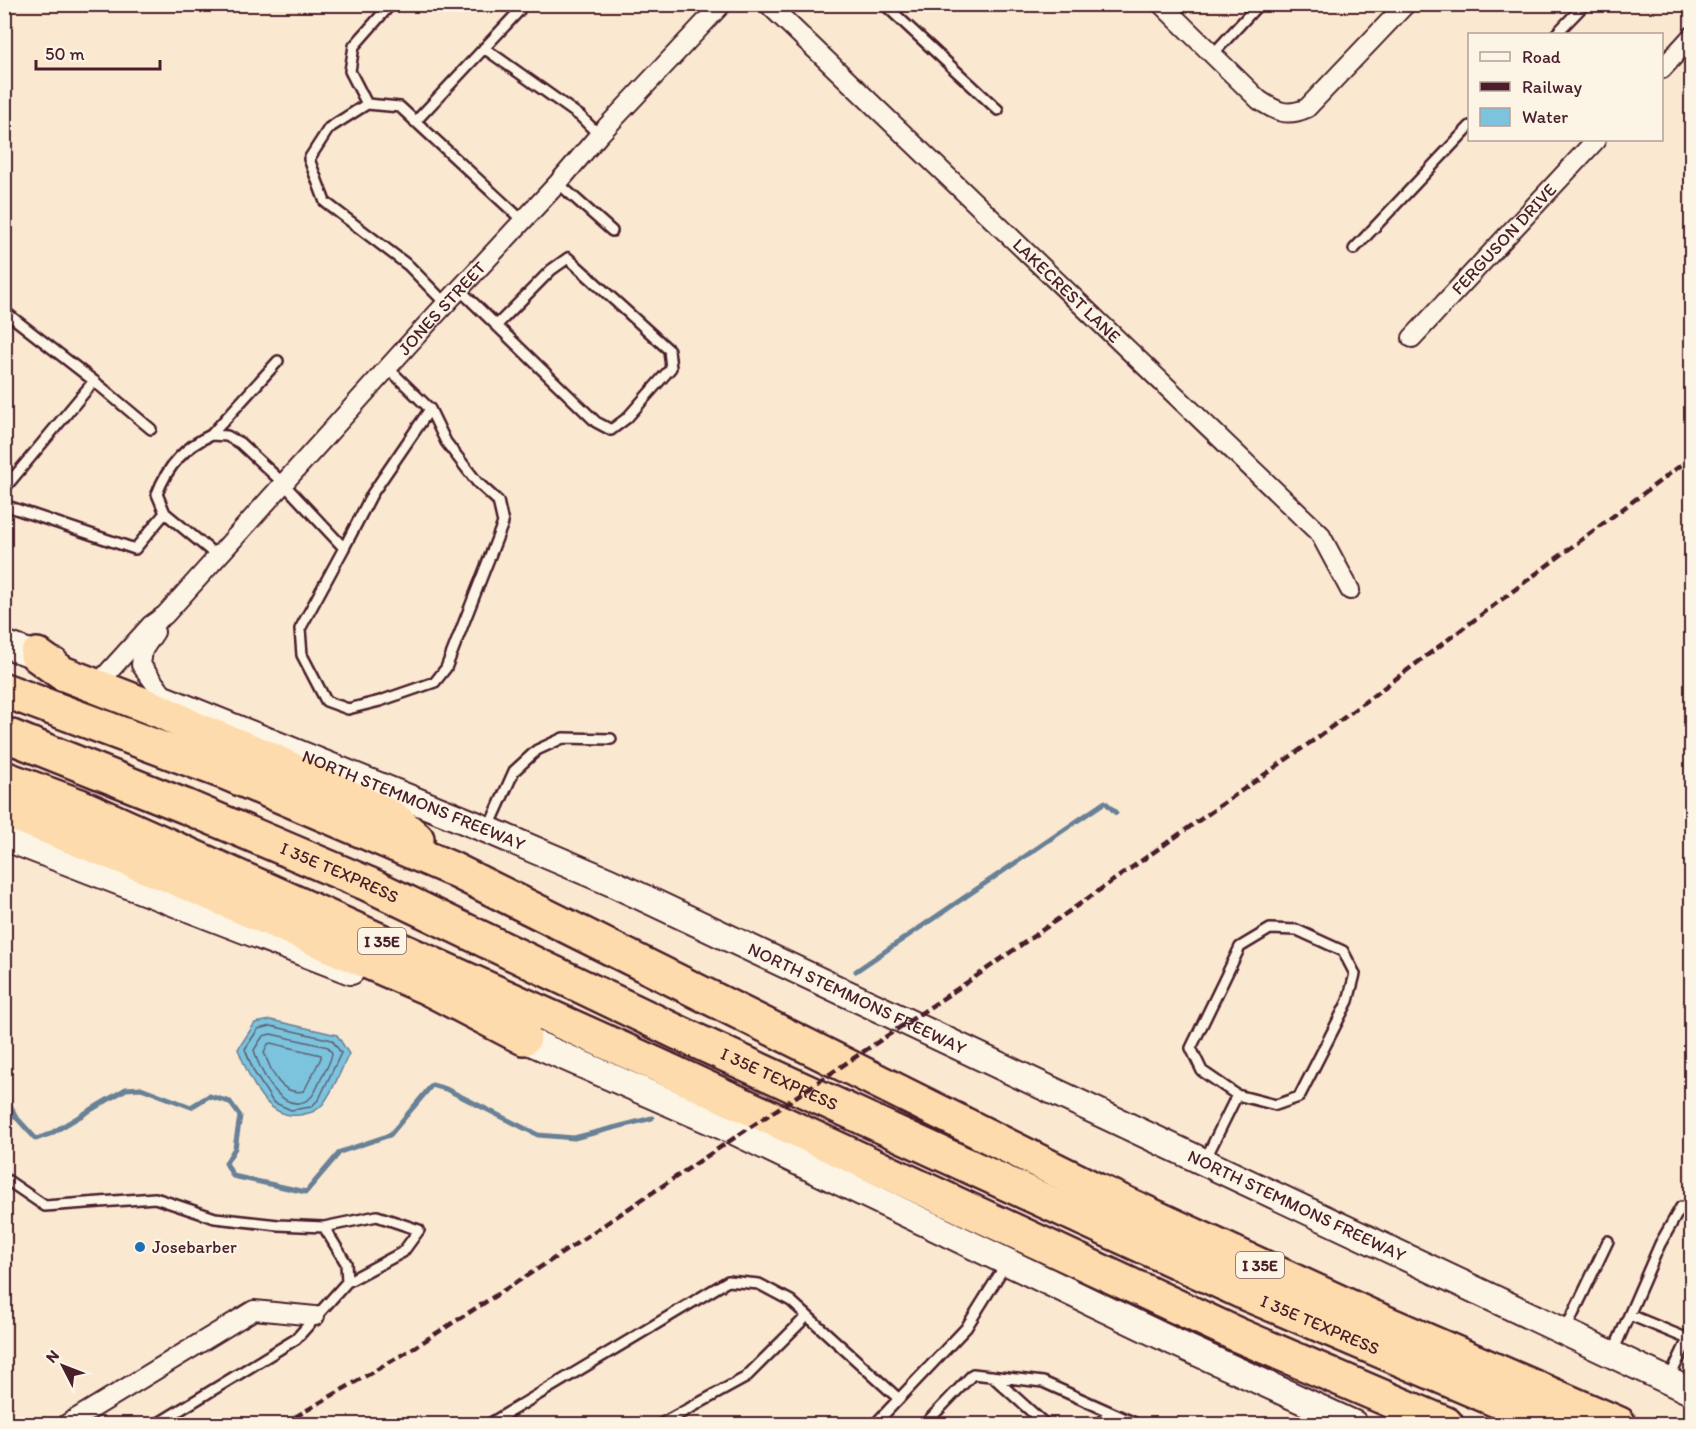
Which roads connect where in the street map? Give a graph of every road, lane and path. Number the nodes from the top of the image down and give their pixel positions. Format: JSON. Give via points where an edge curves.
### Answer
{"nodes":[{"id":1,"x":391,"y":4,"type":"edge"},
{"id":2,"x":522,"y":4,"type":"edge"},
{"id":3,"x":722,"y":4,"type":"edge"},
{"id":4,"x":768,"y":4,"type":"edge"},
{"id":5,"x":884,"y":4,"type":"edge"},
{"id":6,"x":1161,"y":4,"type":"edge"},
{"id":7,"x":1259,"y":4,"type":"edge"},
{"id":8,"x":1406,"y":4,"type":"edge"},
{"id":9,"x":1584,"y":4,"type":"edge"},
{"id":10,"x":1557,"y":33,"type":"edge"},
{"id":11,"x":1692,"y":36,"type":"edge"},
{"id":12,"x":484,"y":48,"type":"junction"},
{"id":13,"x":1213,"y":54,"type":"junction"},
{"id":14,"x":1663,"y":68,"type":"edge"},
{"id":15,"x":367,"y":104,"type":"junction"},
{"id":16,"x":998,"y":110,"type":"dead end"},
{"id":17,"x":415,"y":122,"type":"junction"},
{"id":18,"x":1468,"y":128,"type":"edge"},
{"id":19,"x":598,"y":135,"type":"junction"},
{"id":20,"x":1595,"y":141,"type":"edge"},
{"id":21,"x":558,"y":183,"type":"junction"},
{"id":22,"x":523,"y":221,"type":"junction"},
{"id":23,"x":612,"y":231,"type":"dead end"},
{"id":24,"x":1353,"y":249,"type":"dead end"},
{"id":25,"x":459,"y":290,"type":"junction"},
{"id":26,"x":446,"y":304,"type":"junction"},
{"id":27,"x":4,"y":311,"type":"edge"},
{"id":28,"x":496,"y":326,"type":"junction"},
{"id":29,"x":1413,"y":338,"type":"dead end"},
{"id":30,"x":278,"y":361,"type":"dead end"},
{"id":31,"x":388,"y":368,"type":"junction"},
{"id":32,"x":94,"y":381,"type":"junction"},
{"id":33,"x":429,"y":409,"type":"junction"},
{"id":34,"x":151,"y":429,"type":"dead end"},
{"id":35,"x":211,"y":435,"type":"junction"},
{"id":36,"x":283,"y":483,"type":"junction"},
{"id":37,"x":4,"y":489,"type":"edge"},
{"id":38,"x":4,"y":505,"type":"edge"},
{"id":39,"x":165,"y":513,"type":"junction"},
{"id":40,"x":344,"y":548,"type":"junction"},
{"id":41,"x":217,"y":556,"type":"junction"},
{"id":42,"x":1350,"y":590,"type":"dead end"},
{"id":43,"x":165,"y":615,"type":"junction"},
{"id":44,"x":4,"y":644,"type":"edge"},
{"id":45,"x":37,"y":655,"type":"junction"},
{"id":46,"x":103,"y":678,"type":"junction"},
{"id":47,"x":4,"y":690,"type":"edge"},
{"id":48,"x":167,"y":700,"type":"junction"},
{"id":49,"x":4,"y":734,"type":"edge"},
{"id":50,"x":611,"y":739,"type":"dead end"},
{"id":51,"x":4,"y":778,"type":"edge"},
{"id":52,"x":4,"y":810,"type":"edge"},
{"id":53,"x":488,"y":830,"type":"junction"},
{"id":54,"x":4,"y":837,"type":"edge"},
{"id":55,"x":452,"y":869,"type":"junction"},
{"id":56,"x":524,"y":1038,"type":"junction"},
{"id":57,"x":1237,"y":1095,"type":"junction"},
{"id":58,"x":1204,"y":1163,"type":"junction"},
{"id":59,"x":4,"y":1178,"type":"edge"},
{"id":60,"x":1692,"y":1211,"type":"edge"},
{"id":61,"x":324,"y":1227,"type":"junction"},
{"id":62,"x":1608,"y":1241,"type":"dead end"},
{"id":63,"x":1007,"y":1262,"type":"junction"},
{"id":64,"x":347,"y":1282,"type":"junction"},
{"id":65,"x":1630,"y":1315,"type":"junction"},
{"id":66,"x":315,"y":1316,"type":"junction"},
{"id":67,"x":807,"y":1316,"type":"junction"},
{"id":68,"x":1564,"y":1333,"type":"junction"},
{"id":69,"x":1690,"y":1335,"type":"edge"},
{"id":70,"x":1612,"y":1356,"type":"junction"},
{"id":71,"x":992,"y":1376,"type":"junction"},
{"id":72,"x":1668,"y":1381,"type":"junction"},
{"id":73,"x":1692,"y":1392,"type":"edge"},
{"id":74,"x":899,"y":1399,"type":"junction"},
{"id":75,"x":1110,"y":1412,"type":"junction"},
{"id":76,"x":67,"y":1425,"type":"edge"},
{"id":77,"x":157,"y":1425,"type":"edge"},
{"id":78,"x":489,"y":1425,"type":"edge"},
{"id":79,"x":661,"y":1425,"type":"edge"},
{"id":80,"x":875,"y":1425,"type":"edge"},
{"id":81,"x":925,"y":1425,"type":"edge"},
{"id":82,"x":1045,"y":1425,"type":"edge"},
{"id":83,"x":1099,"y":1425,"type":"edge"},
{"id":84,"x":1137,"y":1425,"type":"edge"},
{"id":85,"x":1354,"y":1425,"type":"edge"},
{"id":86,"x":1446,"y":1425,"type":"edge"},
{"id":87,"x":1553,"y":1425,"type":"edge"},
{"id":88,"x":1619,"y":1425,"type":"edge"}],
"edges":[{"from":1,"to":15,"type":"lane","via":[[354,46],[350,71]]},
{"from":2,"to":12,"type":"lane"},
{"from":3,"to":19,"type":"street","name":"JONES STREET"},
{"from":4,"to":42,"type":"street","name":"LAKECREST LANE","via":[[1320,534]]},
{"from":5,"to":16,"type":"lane"},
{"from":6,"to":13,"type":"street"},
{"from":7,"to":13,"type":"lane"},
{"from":8,"to":13,"type":"street","via":[[1307,108],[1295,113],[1275,111]]},
{"from":9,"to":10,"type":"lane"},
{"from":11,"to":14,"type":"street"},
{"from":12,"to":17,"type":"lane"},
{"from":12,"to":19,"type":"lane","via":[[580,117]]},
{"from":15,"to":17,"type":"lane","via":[[400,107]]},
{"from":15,"to":26,"type":"lane","via":[[329,128],[309,159],[325,202],[409,266]]},
{"from":17,"to":22,"type":"lane"},
{"from":18,"to":24,"type":"lane"},
{"from":19,"to":21,"type":"street","name":"JONES STREET"},
{"from":20,"to":29,"type":"street","name":"FERGUSON DRIVE"},
{"from":21,"to":22,"type":"street","name":"JONES STREET"},
{"from":21,"to":23,"type":"lane"},
{"from":22,"to":25,"type":"street","name":"JONES STREET"},
{"from":25,"to":26,"type":"street","name":"JONES STREET"},
{"from":25,"to":28,"type":"lane"},
{"from":26,"to":31,"type":"street","name":"JONES STREET"},
{"from":27,"to":32,"type":"lane"},
{"from":28,"to":28,"type":"lane","via":[[596,422],[611,430],[627,418],[671,368],[669,350],[568,258]]},
{"from":30,"to":35,"type":"lane"},
{"from":31,"to":33,"type":"lane"},
{"from":31,"to":36,"type":"street","name":"JONES STREET"},
{"from":32,"to":34,"type":"lane"},
{"from":32,"to":37,"type":"lane"},
{"from":33,"to":40,"type":"lane","via":[[372,494]]},
{"from":33,"to":40,"type":"lane","via":[[446,442],[477,482],[498,501],[503,523],[446,668],[435,682],[348,709],[326,701],[302,656],[300,629]]},
{"from":35,"to":36,"type":"lane","via":[[227,436],[240,443]]},
{"from":35,"to":39,"type":"lane","via":[[185,450],[162,479],[157,494]]},
{"from":36,"to":40,"type":"lane"},
{"from":36,"to":41,"type":"street","name":"JONES STREET"},
{"from":38,"to":39,"type":"lane","via":[[135,549]]},
{"from":39,"to":41,"type":"lane"},
{"from":41,"to":43,"type":"street","name":"JONES STREET"},
{"from":43,"to":46,"type":"street","name":"JONES STREET"},
{"from":43,"to":48,"type":"street","name":"JONES STREET","via":[[143,650],[141,665]]},
{"from":44,"to":45,"type":"main road","name":"NORTH STEMMONS FREEWAY"},
{"from":45,"to":46,"type":"main road","name":"NORTH STEMMONS FREEWAY"},
{"from":45,"to":55,"type":"highway","via":[[62,673],[259,754],[393,819]]},
{"from":46,"to":48,"type":"main road","name":"NORTH STEMMONS FREEWAY"},
{"from":47,"to":55,"type":"highway","number":"I 35E","via":[[229,774]]},
{"from":48,"to":53,"type":"main road","name":"NORTH STEMMONS FREEWAY"},
{"from":49,"to":87,"type":"highway","name":"I 35E TEXPRESS","via":[[368,884],[689,1038],[1245,1293]]},
{"from":50,"to":53,"type":"lane","via":[[563,738],[537,750],[514,771]]},
{"from":51,"to":86,"type":"highway","number":"I 35E","via":[[113,820],[666,1068],[1238,1335]]},
{"from":52,"to":56,"type":"highway","via":[[170,876],[426,987]]},
{"from":53,"to":58,"type":"main road","name":"NORTH STEMMONS FREEWAY","via":[[610,882]]},
{"from":54,"to":56,"type":"main road"},
{"from":55,"to":88,"type":"highway","number":"I 35E","via":[[1096,1190]]},
{"from":56,"to":63,"type":"main road","via":[[734,1131]]},
{"from":57,"to":57,"type":"lane","via":[[1202,1071],[1191,1048],[1240,947],[1270,929],[1297,930],[1343,951],[1355,974],[1347,1001],[1299,1097],[1276,1105]]},
{"from":57,"to":58,"type":"lane"},
{"from":58,"to":68,"type":"main road","name":"NORTH STEMMONS FREEWAY"},
{"from":59,"to":61,"type":"lane","via":[[45,1206],[155,1198],[215,1218]]},
{"from":60,"to":65,"type":"lane","via":[[1681,1207],[1660,1244]]},
{"from":61,"to":64,"type":"lane","via":[[346,1263]]},
{"from":61,"to":64,"type":"lane","via":[[377,1216],[419,1230],[403,1252]]},
{"from":62,"to":68,"type":"lane"},
{"from":63,"to":74,"type":"lane","via":[[966,1328]]},
{"from":63,"to":85,"type":"main road"},
{"from":64,"to":66,"type":"lane"},
{"from":65,"to":69,"type":"lane"},
{"from":65,"to":70,"type":"lane"},
{"from":66,"to":76,"type":"street","via":[[254,1310]]},
{"from":66,"to":77,"type":"lane","via":[[296,1339]]},
{"from":67,"to":74,"type":"lane"},
{"from":67,"to":78,"type":"lane","via":[[791,1301],[759,1284],[728,1281]]},
{"from":67,"to":79,"type":"lane","via":[[745,1378]]},
{"from":68,"to":70,"type":"main road","name":"NORTH STEMMONS FREEWAY"},
{"from":69,"to":72,"type":"lane"},
{"from":70,"to":72,"type":"main road","name":"NORTH STEMMONS FREEWAY"},
{"from":71,"to":75,"type":"lane","via":[[1043,1382]]},
{"from":71,"to":81,"type":"lane","via":[[973,1374]]},
{"from":71,"to":82,"type":"lane"},
{"from":72,"to":73,"type":"main road","name":"NORTH STEMMONS FREEWAY"},
{"from":74,"to":80,"type":"lane"},
{"from":75,"to":83,"type":"lane"},
{"from":75,"to":84,"type":"lane"}]}
